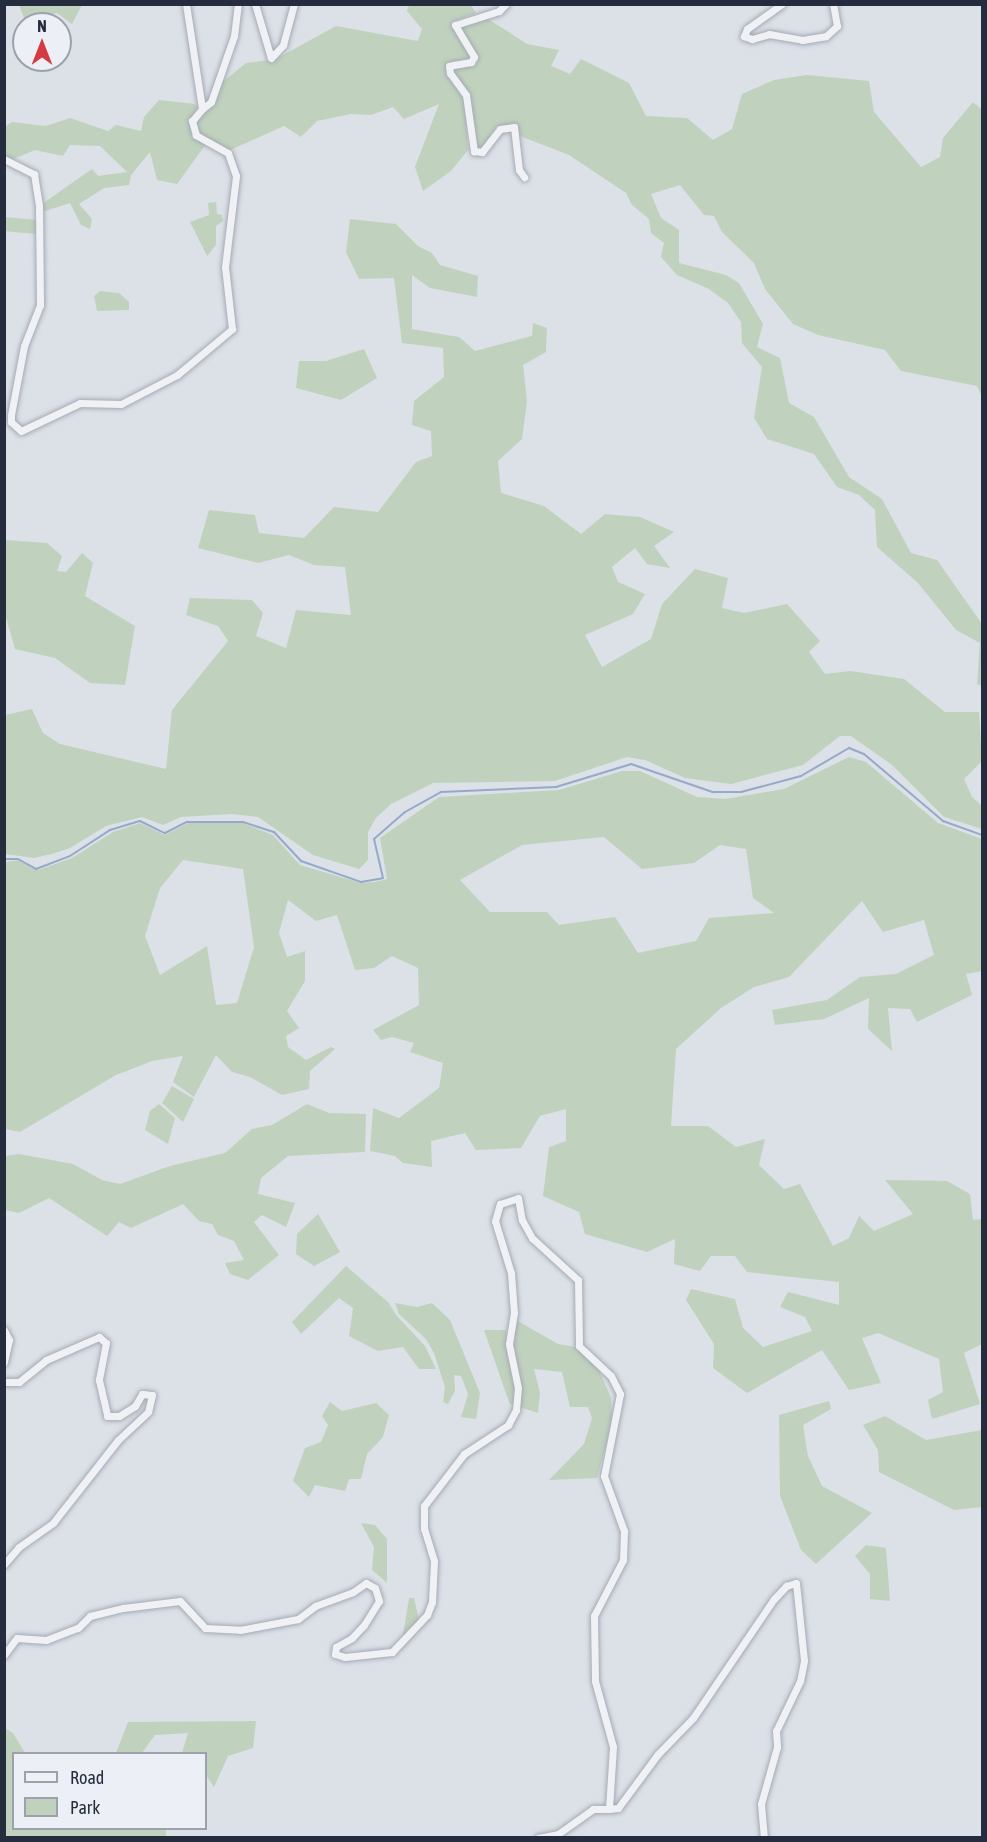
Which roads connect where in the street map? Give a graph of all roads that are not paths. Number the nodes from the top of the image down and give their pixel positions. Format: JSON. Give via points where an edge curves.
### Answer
{"nodes":[{"id":1,"x":186,"y":4,"type":"edge"},
{"id":2,"x":238,"y":4,"type":"edge"},
{"id":3,"x":255,"y":4,"type":"edge"},
{"id":4,"x":294,"y":4,"type":"edge"},
{"id":5,"x":506,"y":4,"type":"edge"},
{"id":6,"x":782,"y":4,"type":"edge"},
{"id":7,"x":833,"y":4,"type":"edge"},
{"id":8,"x":202,"y":109,"type":"junction"},
{"id":9,"x":4,"y":159,"type":"edge"},
{"id":10,"x":524,"y":177,"type":"dead end"},
{"id":11,"x":4,"y":1330,"type":"edge"},
{"id":12,"x":4,"y":1362,"type":"edge"},
{"id":13,"x":4,"y":1382,"type":"edge"},
{"id":14,"x":4,"y":1564,"type":"edge"},
{"id":15,"x":4,"y":1655,"type":"edge"},
{"id":16,"x":609,"y":1809,"type":"junction"},
{"id":17,"x":538,"y":1838,"type":"edge"},
{"id":18,"x":764,"y":1838,"type":"edge"}],
"edges":[{"from":1,"to":8,"type":"street"},
{"from":2,"to":8,"type":"street","via":[[234,36],[211,102]]},
{"from":3,"to":4,"type":"street","via":[[271,58],[283,45]]},
{"from":5,"to":10,"type":"street","via":[[499,11],[455,25],[474,57],[471,62],[449,66],[466,95],[474,151],[482,152],[500,129],[514,127],[519,170]]},
{"from":6,"to":7,"type":"street","via":[[747,29],[744,36],[752,39],[770,34],[802,40],[825,36],[837,26]]},
{"from":8,"to":9,"type":"street","via":[[192,121],[196,135],[228,153],[237,176],[225,267],[232,329],[184,370],[121,404],[80,403],[21,431],[11,422],[11,415],[24,346],[40,304],[39,206],[34,174]]},
{"from":11,"to":12,"type":"street","via":[[9,1348]]},
{"from":13,"to":14,"type":"street","via":[[19,1382],[46,1360],[99,1337],[106,1343],[99,1380],[107,1416],[119,1416],[135,1406],[142,1394],[152,1395],[148,1412],[118,1440],[53,1523],[19,1547]]},
{"from":15,"to":16,"type":"street","via":[[17,1638],[46,1640],[78,1628],[90,1616],[123,1608],[176,1600],[205,1628],[240,1630],[298,1618],[366,1583],[375,1588],[379,1601],[358,1632],[336,1647],[335,1654],[345,1657],[392,1652],[427,1615],[432,1602],[434,1561],[424,1529],[424,1506],[464,1454],[508,1425],[516,1410],[518,1388],[509,1344],[513,1288],[508,1256],[495,1221],[500,1204],[513,1196],[518,1198],[532,1238],[578,1280],[579,1346],[611,1376],[620,1394],[604,1476],[624,1531],[623,1560],[594,1616],[595,1681],[613,1747]]},
{"from":16,"to":17,"type":"street","via":[[586,1812],[564,1831]]},
{"from":16,"to":18,"type":"street","via":[[618,1808],[658,1754],[693,1718],[774,1599],[786,1586],[796,1583],[804,1661],[800,1681],[776,1731],[777,1747],[762,1797]]}]}
